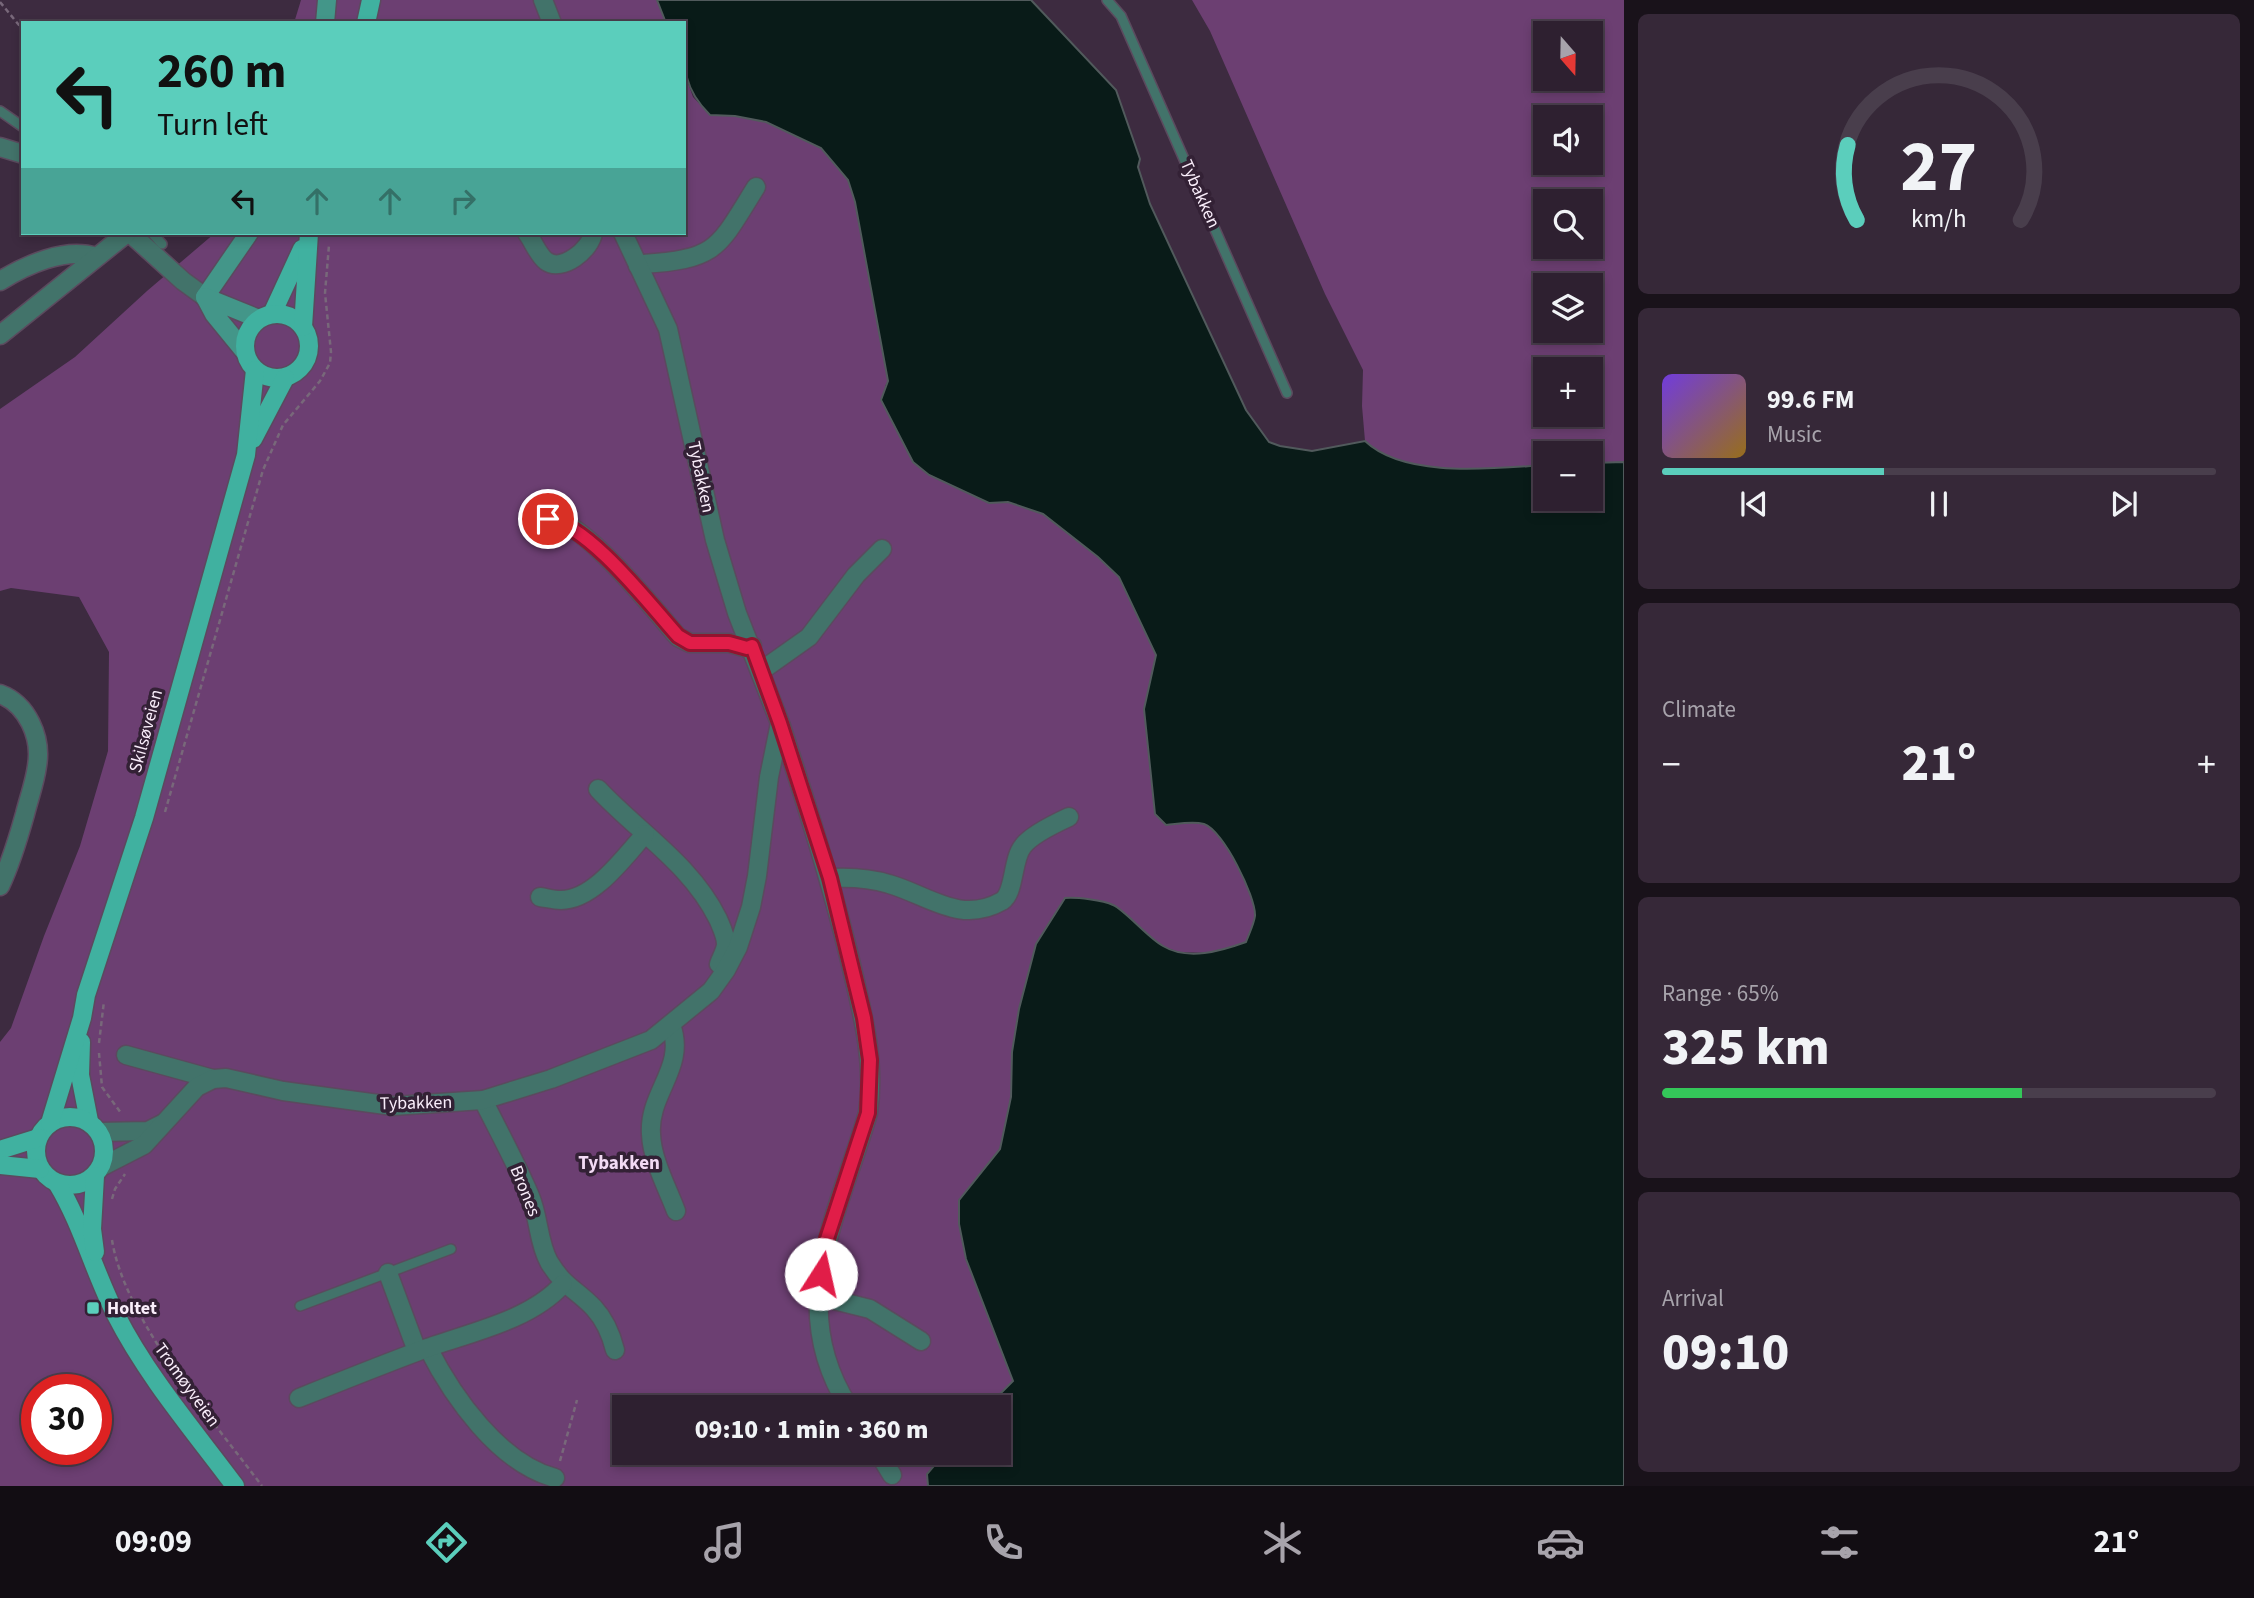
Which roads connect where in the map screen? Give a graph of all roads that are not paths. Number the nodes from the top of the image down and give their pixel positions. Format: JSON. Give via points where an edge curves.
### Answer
{"nodes":[{"id":1,"x":327,"y":0,"type":"edge"},
{"id":2,"x":371,"y":0,"type":"edge"},
{"id":3,"x":543,"y":0,"type":"edge"},
{"id":4,"x":1107,"y":0,"type":"edge"},
{"id":5,"x":325,"y":21,"type":"edge"},
{"id":6,"x":366,"y":21,"type":"edge"},
{"id":7,"x":551,"y":21,"type":"edge"},
{"id":8,"x":0,"y":111,"type":"edge"},
{"id":9,"x":21,"y":126,"type":"edge"},
{"id":10,"x":0,"y":147,"type":"edge"},
{"id":11,"x":21,"y":153,"type":"edge"},
{"id":12,"x":755,"y":187,"type":"dead end"},
{"id":13,"x":126,"y":235,"type":"edge"},
{"id":14,"x":131,"y":235,"type":"edge"},
{"id":15,"x":154,"y":235,"type":"edge"},
{"id":16,"x":247,"y":235,"type":"edge"},
{"id":17,"x":308,"y":235,"type":"edge"},
{"id":18,"x":309,"y":235,"type":"edge"},
{"id":19,"x":528,"y":235,"type":"edge"},
{"id":20,"x":593,"y":235,"type":"edge"},
{"id":21,"x":624,"y":235,"type":"edge"},
{"id":22,"x":162,"y":244,"type":"dead end"},
{"id":23,"x":96,"y":257,"type":"junction"},
{"id":24,"x":638,"y":266,"type":"junction"},
{"id":25,"x":0,"y":281,"type":"edge"},
{"id":26,"x":205,"y":297,"type":"junction"},
{"id":27,"x":265,"y":317,"type":"junction"},
{"id":28,"x":0,"y":319,"type":"edge"},
{"id":29,"x":21,"y":320,"type":"junction"},
{"id":30,"x":303,"y":327,"type":"junction"},
{"id":31,"x":0,"y":335,"type":"edge"},
{"id":32,"x":245,"y":352,"type":"junction"},
{"id":33,"x":255,"y":370,"type":"junction"},
{"id":34,"x":285,"y":378,"type":"junction"},
{"id":35,"x":1287,"y":393,"type":"dead end"},
{"id":36,"x":246,"y":455,"type":"junction"},
{"id":37,"x":535,"y":524,"type":"dead end"},
{"id":38,"x":881,"y":549,"type":"dead end"},
{"id":39,"x":752,"y":646,"type":"junction"},
{"id":40,"x":761,"y":671,"type":"junction"},
{"id":41,"x":0,"y":694,"type":"edge"},
{"id":42,"x":780,"y":723,"type":"junction"},
{"id":43,"x":598,"y":789,"type":"dead end"},
{"id":44,"x":1069,"y":817,"type":"dead end"},
{"id":45,"x":645,"y":834,"type":"junction"},
{"id":46,"x":830,"y":878,"type":"junction"},
{"id":47,"x":0,"y":886,"type":"edge"},
{"id":48,"x":540,"y":897,"type":"dead end"},
{"id":49,"x":726,"y":970,"type":"junction"},
{"id":50,"x":82,"y":1018,"type":"junction"},
{"id":51,"x":671,"y":1025,"type":"junction"},
{"id":52,"x":126,"y":1055,"type":"dead end"},
{"id":53,"x":213,"y":1079,"type":"junction"},
{"id":54,"x":484,"y":1100,"type":"junction"},
{"id":55,"x":50,"y":1123,"type":"junction"},
{"id":56,"x":165,"y":1123,"type":"junction"},
{"id":57,"x":94,"y":1127,"type":"junction"},
{"id":58,"x":38,"y":1138,"type":"junction"},
{"id":59,"x":0,"y":1150,"type":"edge"},
{"id":60,"x":0,"y":1165,"type":"edge"},
{"id":61,"x":40,"y":1169,"type":"junction"},
{"id":62,"x":98,"y":1172,"type":"junction"},
{"id":63,"x":57,"y":1183,"type":"junction"},
{"id":64,"x":676,"y":1211,"type":"dead end"},
{"id":65,"x":451,"y":1249,"type":"dead end"},
{"id":66,"x":96,"y":1266,"type":"junction"},
{"id":67,"x":388,"y":1273,"type":"junction"},
{"id":68,"x":563,"y":1284,"type":"junction"},
{"id":69,"x":818,"y":1296,"type":"junction"},
{"id":70,"x":300,"y":1306,"type":"dead end"},
{"id":71,"x":921,"y":1341,"type":"dead end"},
{"id":72,"x":423,"y":1350,"type":"junction"},
{"id":73,"x":615,"y":1350,"type":"dead end"},
{"id":74,"x":843,"y":1395,"type":"edge"},
{"id":75,"x":299,"y":1398,"type":"dead end"},
{"id":76,"x":886,"y":1465,"type":"edge"},
{"id":77,"x":892,"y":1475,"type":"dead end"},
{"id":78,"x":555,"y":1478,"type":"road end"},
{"id":79,"x":235,"y":1486,"type":"edge"}],
"edges":[{"from":1,"to":5,"type":"main road"},
{"from":2,"to":6,"type":"main road"},
{"from":3,"to":7,"type":"street"},
{"from":4,"to":35,"type":"lane","name":"Tybakken","via":[[1121,16]]},
{"from":8,"to":9,"type":"lane"},
{"from":10,"to":11,"type":"street"},
{"from":12,"to":24,"type":"street","via":[[714,248],[679,261]]},
{"from":13,"to":23,"type":"street"},
{"from":14,"to":26,"type":"street"},
{"from":15,"to":22,"type":"lane"},
{"from":16,"to":26,"type":"main road"},
{"from":17,"to":27,"type":"main road"},
{"from":18,"to":30,"type":"main road"},
{"from":19,"to":20,"type":"street","via":[[551,264],[568,262]]},
{"from":21,"to":24,"type":"street","name":"Tybakken"},
{"from":23,"to":25,"type":"street","via":[[71,254],[40,262]]},
{"from":23,"to":29,"type":"street"},
{"from":24,"to":39,"type":"street","name":"Tybakken","via":[[668,329],[715,540]]},
{"from":26,"to":27,"type":"main road"},
{"from":26,"to":32,"type":"main road"},
{"from":27,"to":30,"type":"main road","via":[[288,316]]},
{"from":27,"to":32,"type":"main road","via":[[248,332]]},
{"from":28,"to":29,"type":"street"},
{"from":29,"to":31,"type":"street"},
{"from":30,"to":34,"type":"main road","via":[[308,355],[301,368]]},
{"from":32,"to":33,"type":"main road"},
{"from":33,"to":34,"type":"main road","via":[[268,378]]},
{"from":33,"to":36,"type":"main road","name":"Skilsøveien"},
{"from":34,"to":36,"type":"main road","name":"Skilsøveien"},
{"from":36,"to":50,"type":"main road","name":"Skilsøveien","via":[[144,818]]},
{"from":37,"to":39,"type":"street","via":[[558,520],[572,529],[690,643]]},
{"from":38,"to":40,"type":"street","via":[[809,637]]},
{"from":39,"to":40,"type":"street","name":"Tybakken"},
{"from":40,"to":42,"type":"street","name":"Tybakken"},
{"from":41,"to":47,"type":"street","via":[[10,697],[30,719],[38,765],[15,850]]},
{"from":42,"to":46,"type":"street","name":"Tybakken"},
{"from":42,"to":49,"type":"street","name":"Tybakken","via":[[751,907]]},
{"from":43,"to":45,"type":"street"},
{"from":44,"to":46,"type":"street","via":[[1023,845],[1007,897],[984,907],[952,909],[887,883]]},
{"from":45,"to":48,"type":"street","via":[[610,874],[586,893],[561,900]]},
{"from":45,"to":49,"type":"street","via":[[671,855],[709,901],[723,929],[726,944],[719,964]]},
{"from":46,"to":69,"type":"street","name":"Tybakken","via":[[864,1018],[871,1096],[823,1251]]},
{"from":49,"to":51,"type":"street","name":"Tybakken","via":[[711,991]]},
{"from":50,"to":55,"type":"main road","name":"Skilsøveien"},
{"from":50,"to":57,"type":"main road","name":"Skilsøveien","via":[[80,1075]]},
{"from":51,"to":54,"type":"street","name":"Tybakken","via":[[632,1048]]},
{"from":51,"to":64,"type":"street","via":[[675,1059],[653,1114],[651,1134]]},
{"from":52,"to":53,"type":"street","name":"Tybakken"},
{"from":53,"to":54,"type":"street","name":"Tybakken","via":[[393,1106]]},
{"from":53,"to":56,"type":"street","via":[[197,1087]]},
{"from":54,"to":68,"type":"street","name":"Brones","via":[[537,1215],[544,1252]]},
{"from":55,"to":57,"type":"main road","via":[[70,1116]]},
{"from":55,"to":58,"type":"main road"},
{"from":56,"to":57,"type":"street","via":[[148,1130]]},
{"from":56,"to":62,"type":"street","via":[[144,1146]]},
{"from":57,"to":62,"type":"main road","via":[[105,1148]]},
{"from":58,"to":59,"type":"main road"},
{"from":58,"to":61,"type":"main road"},
{"from":60,"to":61,"type":"main road"},
{"from":61,"to":63,"type":"main road"},
{"from":62,"to":63,"type":"main road","via":[[84,1183]]},
{"from":62,"to":66,"type":"main road","name":"Tromøyveien","via":[[92,1229]]},
{"from":63,"to":66,"type":"main road","name":"Tromøyveien"},
{"from":65,"to":67,"type":"lane"},
{"from":66,"to":79,"type":"main road","name":"Tromøyveien","via":[[134,1347]]},
{"from":67,"to":70,"type":"lane"},
{"from":67,"to":72,"type":"street"},
{"from":68,"to":72,"type":"street","via":[[525,1313]]},
{"from":68,"to":73,"type":"street","name":"Brones","via":[[593,1307]]},
{"from":69,"to":71,"type":"street","via":[[870,1309]]},
{"from":69,"to":74,"type":"street","name":"Tybakken","via":[[819,1337],[827,1366]]},
{"from":72,"to":75,"type":"street"},
{"from":72,"to":78,"type":"street","via":[[498,1444],[533,1470]]},
{"from":76,"to":77,"type":"street"}]}
